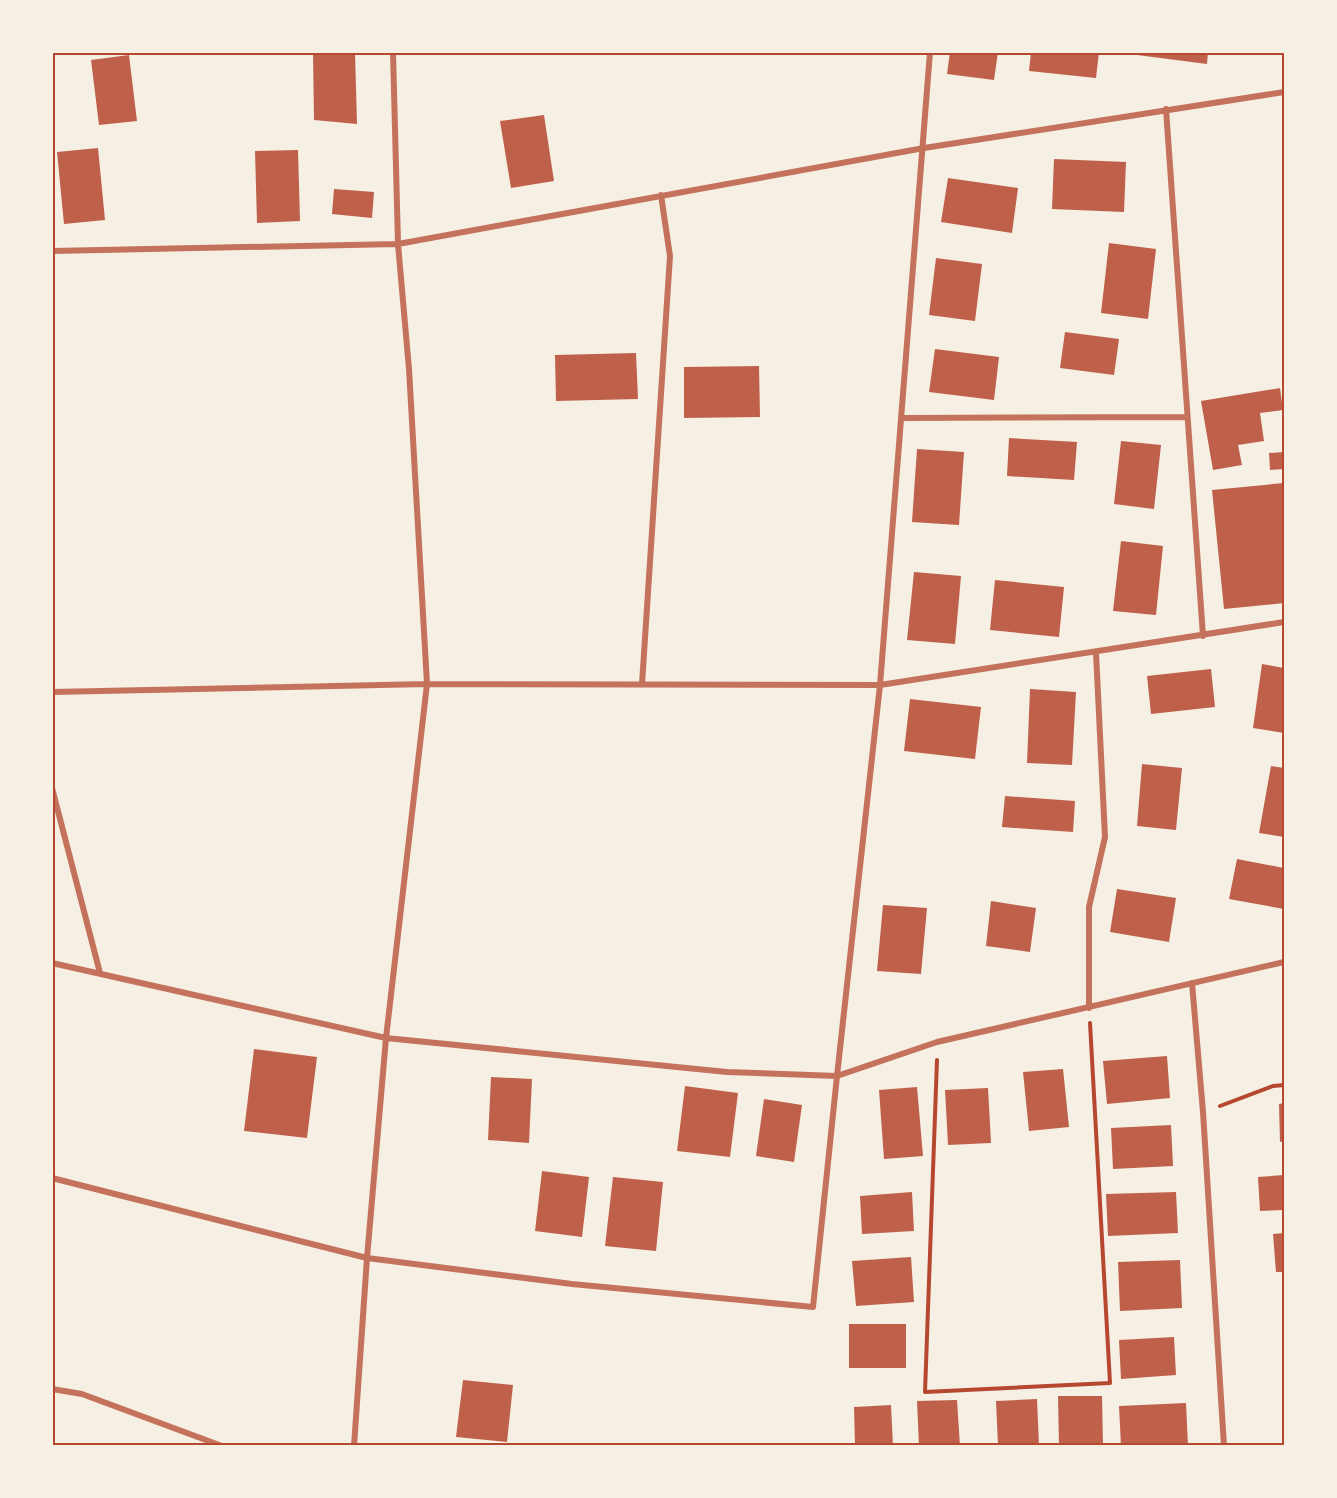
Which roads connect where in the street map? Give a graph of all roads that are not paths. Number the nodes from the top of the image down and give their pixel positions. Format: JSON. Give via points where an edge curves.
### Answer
{"nodes":[{"id":1,"x":393,"y":52,"type":"edge"},
{"id":2,"x":930,"y":52,"type":"edge"},
{"id":3,"x":1284,"y":92,"type":"edge"},
{"id":4,"x":1166,"y":109,"type":"junction"},
{"id":5,"x":924,"y":148,"type":"junction"},
{"id":6,"x":661,"y":195,"type":"junction"},
{"id":7,"x":398,"y":244,"type":"junction"},
{"id":8,"x":52,"y":251,"type":"edge"},
{"id":9,"x":1188,"y":417,"type":"junction"},
{"id":10,"x":902,"y":418,"type":"junction"},
{"id":11,"x":1284,"y":622,"type":"edge"},
{"id":12,"x":1203,"y":636,"type":"junction"},
{"id":13,"x":1096,"y":652,"type":"junction"},
{"id":14,"x":427,"y":684,"type":"junction"},
{"id":15,"x":642,"y":684,"type":"junction"},
{"id":16,"x":880,"y":685,"type":"junction"},
{"id":17,"x":52,"y":692,"type":"edge"},
{"id":18,"x":52,"y":788,"type":"edge"},
{"id":19,"x":1284,"y":962,"type":"edge"},
{"id":20,"x":52,"y":963,"type":"edge"},
{"id":21,"x":100,"y":973,"type":"junction"},
{"id":22,"x":1192,"y":983,"type":"junction"},
{"id":23,"x":1089,"y":1008,"type":"junction"},
{"id":24,"x":386,"y":1038,"type":"junction"},
{"id":25,"x":837,"y":1076,"type":"junction"},
{"id":26,"x":52,"y":1178,"type":"edge"},
{"id":27,"x":367,"y":1258,"type":"junction"},
{"id":28,"x":52,"y":1389,"type":"edge"},
{"id":29,"x":222,"y":1446,"type":"edge"},
{"id":30,"x":354,"y":1446,"type":"edge"},
{"id":31,"x":1224,"y":1446,"type":"edge"}],
"edges":[{"from":1,"to":7,"type":"street"},
{"from":2,"to":5,"type":"street"},
{"from":3,"to":4,"type":"street"},
{"from":4,"to":5,"type":"street"},
{"from":4,"to":9,"type":"street"},
{"from":5,"to":6,"type":"street"},
{"from":5,"to":10,"type":"street"},
{"from":6,"to":7,"type":"street"},
{"from":6,"to":15,"type":"street","via":[[670,256]]},
{"from":7,"to":8,"type":"street"},
{"from":7,"to":14,"type":"street","via":[[410,369]]},
{"from":9,"to":10,"type":"street"},
{"from":9,"to":12,"type":"street"},
{"from":10,"to":16,"type":"street"},
{"from":11,"to":12,"type":"street"},
{"from":12,"to":13,"type":"street"},
{"from":13,"to":16,"type":"street"},
{"from":13,"to":23,"type":"street","via":[[1105,837],[1089,906]]},
{"from":14,"to":15,"type":"street"},
{"from":14,"to":17,"type":"street"},
{"from":14,"to":24,"type":"street"},
{"from":15,"to":16,"type":"street"},
{"from":16,"to":25,"type":"street"},
{"from":18,"to":21,"type":"street"},
{"from":19,"to":22,"type":"street"},
{"from":20,"to":21,"type":"street"},
{"from":21,"to":24,"type":"street"},
{"from":22,"to":23,"type":"street"},
{"from":22,"to":31,"type":"street"},
{"from":23,"to":25,"type":"street","via":[[938,1042]]},
{"from":24,"to":25,"type":"street","via":[[727,1072]]},
{"from":24,"to":27,"type":"street"},
{"from":25,"to":27,"type":"street","via":[[813,1307],[572,1284]]},
{"from":26,"to":27,"type":"street"},
{"from":27,"to":30,"type":"street"},
{"from":28,"to":29,"type":"street","via":[[82,1394]]}]}
